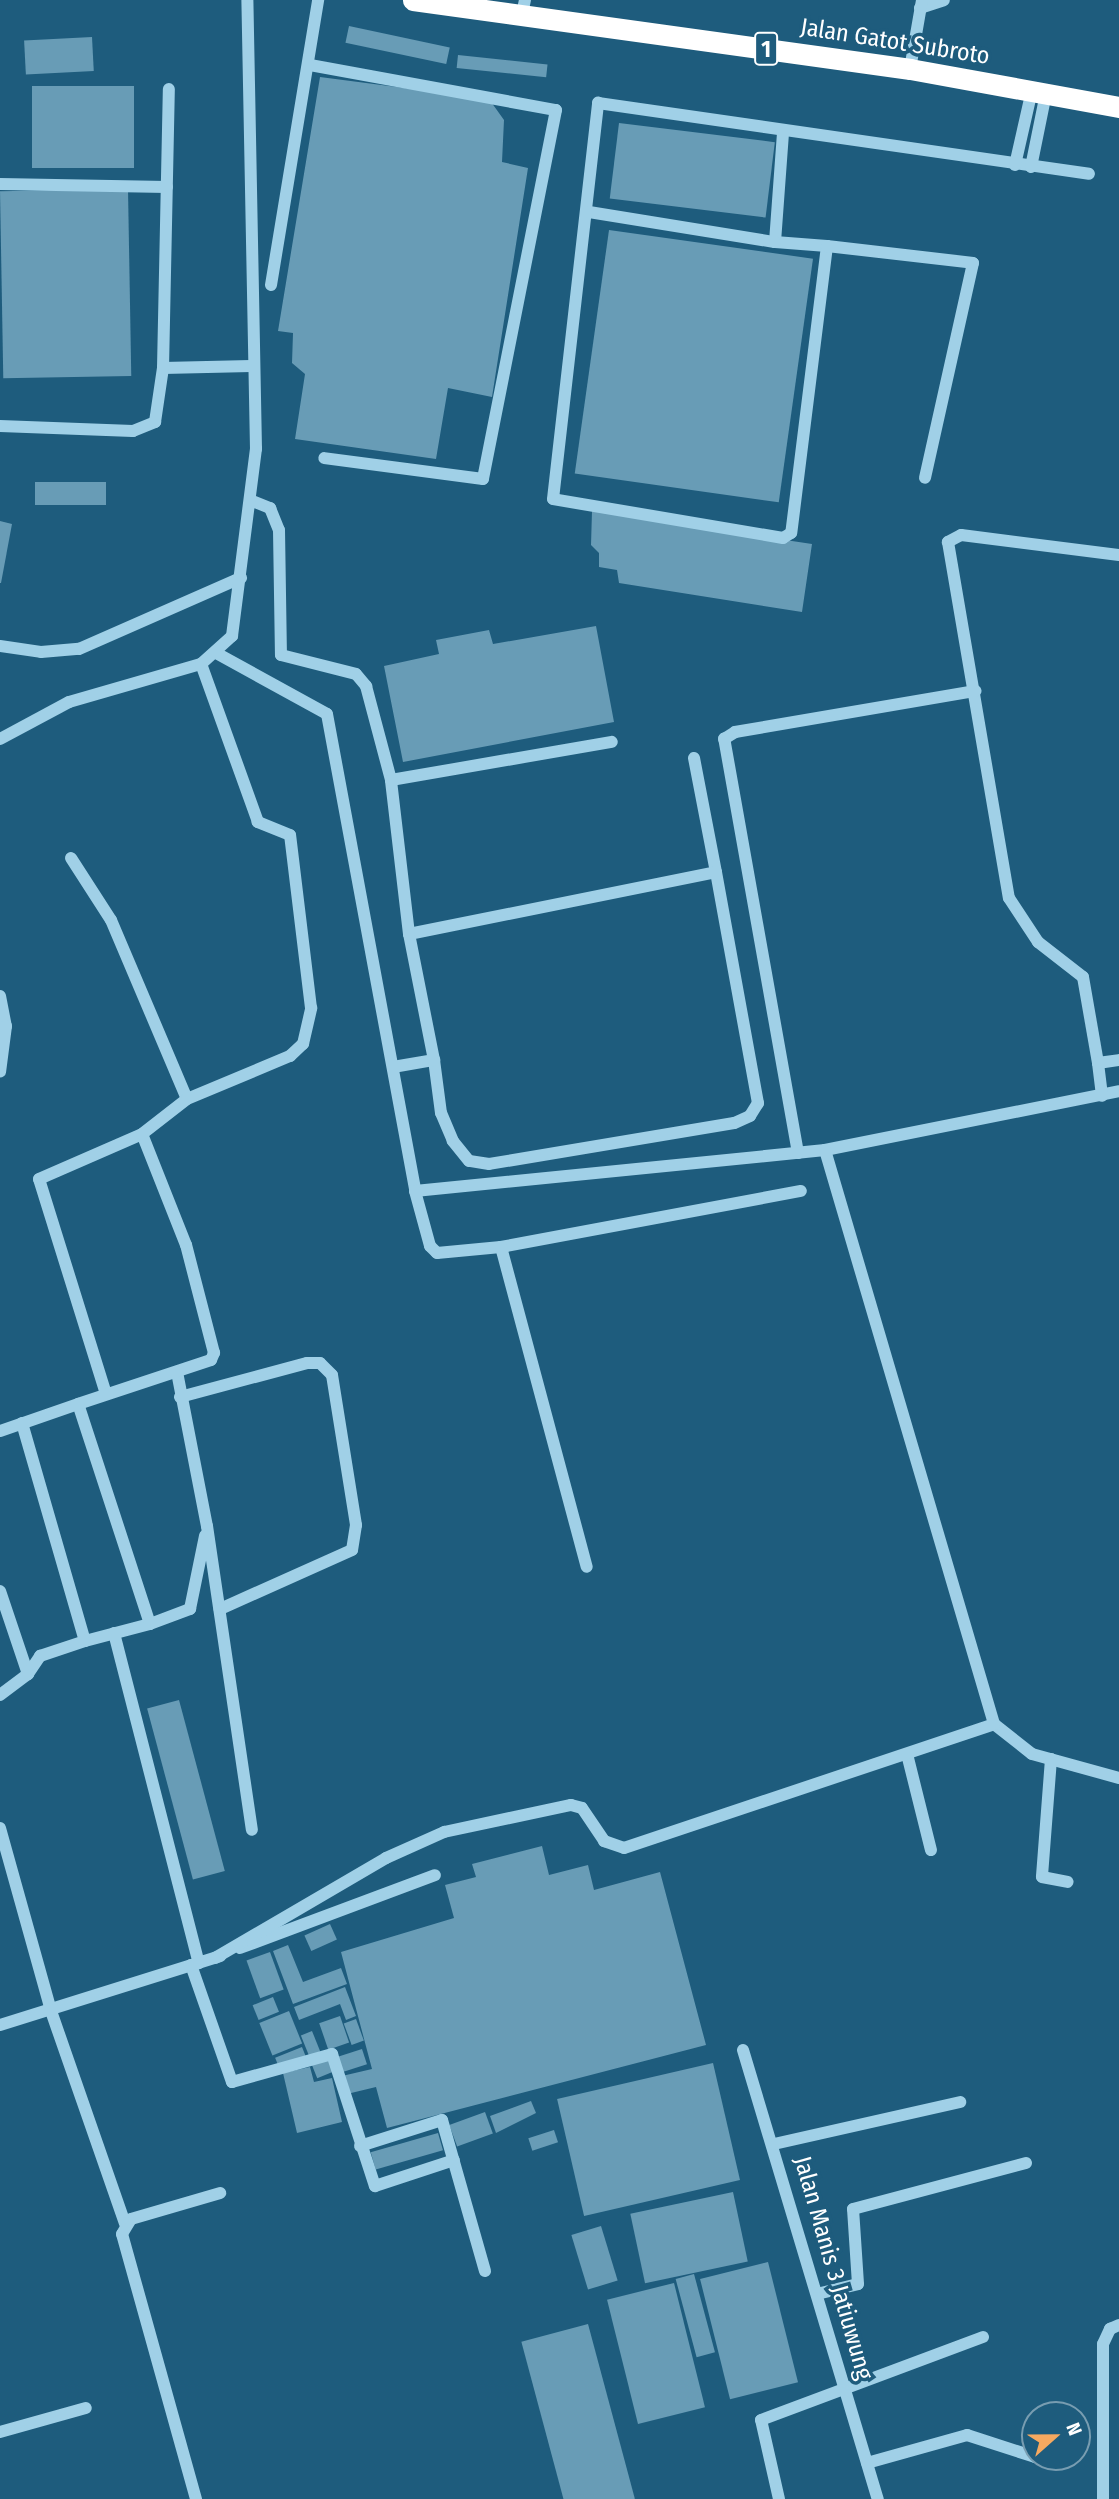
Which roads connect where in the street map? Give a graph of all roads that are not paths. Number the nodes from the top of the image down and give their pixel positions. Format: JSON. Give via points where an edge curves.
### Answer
{"nodes":[{"id":1,"x":247,"y":0,"type":"edge"},
{"id":2,"x":318,"y":0,"type":"edge"},
{"id":3,"x":412,"y":0,"type":"edge"},
{"id":4,"x":944,"y":0,"type":"edge"},
{"id":5,"x":921,"y":4,"type":"edge"},
{"id":6,"x":524,"y":7,"type":"edge"},
{"id":7,"x":310,"y":65,"type":"junction"},
{"id":8,"x":910,"y":69,"type":"junction"},
{"id":9,"x":169,"y":89,"type":"dead end"},
{"id":10,"x":1039,"y":92,"type":"junction"},
{"id":11,"x":1119,"y":107,"type":"edge"},
{"id":12,"x":783,"y":133,"type":"junction"},
{"id":13,"x":1015,"y":165,"type":"junction"},
{"id":14,"x":1031,"y":167,"type":"junction"},
{"id":15,"x":1089,"y":174,"type":"dead end"},
{"id":16,"x":0,"y":184,"type":"edge"},
{"id":17,"x":167,"y":187,"type":"junction"},
{"id":18,"x":589,"y":212,"type":"junction"},
{"id":19,"x":775,"y":242,"type":"junction"},
{"id":20,"x":827,"y":246,"type":"junction"},
{"id":21,"x":271,"y":285,"type":"dead end"},
{"id":22,"x":251,"y":366,"type":"junction"},
{"id":23,"x":163,"y":368,"type":"junction"},
{"id":24,"x":0,"y":426,"type":"edge"},
{"id":25,"x":324,"y":458,"type":"dead end"},
{"id":26,"x":925,"y":478,"type":"dead end"},
{"id":27,"x":250,"y":500,"type":"junction"},
{"id":28,"x":1119,"y":555,"type":"edge"},
{"id":29,"x":241,"y":578,"type":"junction"},
{"id":30,"x":0,"y":646,"type":"edge"},
{"id":31,"x":218,"y":654,"type":"junction"},
{"id":32,"x":201,"y":664,"type":"junction"},
{"id":33,"x":976,"y":691,"type":"junction"},
{"id":34,"x":0,"y":739,"type":"edge"},
{"id":35,"x":612,"y":742,"type":"dead end"},
{"id":36,"x":694,"y":758,"type":"dead end"},
{"id":37,"x":391,"y":780,"type":"junction"},
{"id":38,"x":71,"y":858,"type":"dead end"},
{"id":39,"x":716,"y":872,"type":"junction"},
{"id":40,"x":409,"y":934,"type":"junction"},
{"id":41,"x":0,"y":996,"type":"edge"},
{"id":42,"x":434,"y":1060,"type":"junction"},
{"id":43,"x":1119,"y":1060,"type":"edge"},
{"id":44,"x":1098,"y":1063,"type":"junction"},
{"id":45,"x":393,"y":1067,"type":"junction"},
{"id":46,"x":0,"y":1072,"type":"edge"},
{"id":47,"x":1119,"y":1091,"type":"edge"},
{"id":48,"x":1102,"y":1096,"type":"junction"},
{"id":49,"x":187,"y":1099,"type":"junction"},
{"id":50,"x":142,"y":1134,"type":"junction"},
{"id":51,"x":825,"y":1150,"type":"junction"},
{"id":52,"x":797,"y":1153,"type":"junction"},
{"id":53,"x":415,"y":1191,"type":"junction"},
{"id":54,"x":801,"y":1191,"type":"dead end"},
{"id":55,"x":501,"y":1247,"type":"junction"},
{"id":56,"x":177,"y":1372,"type":"junction"},
{"id":57,"x":106,"y":1394,"type":"junction"},
{"id":58,"x":180,"y":1397,"type":"junction"},
{"id":59,"x":78,"y":1404,"type":"junction"},
{"id":60,"x":22,"y":1423,"type":"junction"},
{"id":61,"x":0,"y":1431,"type":"edge"},
{"id":62,"x":207,"y":1526,"type":"junction"},
{"id":63,"x":587,"y":1567,"type":"dead end"},
{"id":64,"x":0,"y":1591,"type":"edge"},
{"id":65,"x":220,"y":1609,"type":"junction"},
{"id":66,"x":150,"y":1624,"type":"junction"},
{"id":67,"x":114,"y":1633,"type":"junction"},
{"id":68,"x":85,"y":1641,"type":"junction"},
{"id":69,"x":28,"y":1674,"type":"junction"},
{"id":70,"x":0,"y":1695,"type":"edge"},
{"id":71,"x":994,"y":1724,"type":"junction"},
{"id":72,"x":907,"y":1754,"type":"junction"},
{"id":73,"x":1051,"y":1759,"type":"junction"},
{"id":74,"x":1119,"y":1778,"type":"edge"},
{"id":75,"x":0,"y":1828,"type":"edge"},
{"id":76,"x":253,"y":1830,"type":"dead end"},
{"id":77,"x":931,"y":1850,"type":"dead end"},
{"id":78,"x":435,"y":1875,"type":"dead end"},
{"id":79,"x":1068,"y":1882,"type":"dead end"},
{"id":80,"x":215,"y":1958,"type":"junction"},
{"id":81,"x":195,"y":1964,"type":"junction"},
{"id":82,"x":51,"y":2011,"type":"junction"},
{"id":83,"x":0,"y":2025,"type":"edge"},
{"id":84,"x":743,"y":2050,"type":"dead end"},
{"id":85,"x":960,"y":2102,"type":"dead end"},
{"id":86,"x":774,"y":2144,"type":"junction"},
{"id":87,"x":360,"y":2146,"type":"junction"},
{"id":88,"x":454,"y":2160,"type":"junction"},
{"id":89,"x":1026,"y":2163,"type":"dead end"},
{"id":90,"x":220,"y":2193,"type":"dead end"},
{"id":91,"x":125,"y":2223,"type":"junction"},
{"id":92,"x":485,"y":2271,"type":"dead end"},
{"id":93,"x":817,"y":2294,"type":"junction"},
{"id":94,"x":1119,"y":2325,"type":"edge"},
{"id":95,"x":982,"y":2337,"type":"dead end"},
{"id":96,"x":846,"y":2386,"type":"junction"},
{"id":97,"x":86,"y":2408,"type":"dead end"},
{"id":98,"x":0,"y":2432,"type":"edge"},
{"id":99,"x":1021,"y":2452,"type":"edge"},
{"id":100,"x":867,"y":2463,"type":"junction"},
{"id":101,"x":196,"y":2499,"type":"edge"},
{"id":102,"x":779,"y":2499,"type":"edge"},
{"id":103,"x":878,"y":2499,"type":"edge"},
{"id":104,"x":1103,"y":2499,"type":"edge"}],
"edges":[{"from":1,"to":22,"type":"street"},
{"from":2,"to":7,"type":"street"},
{"from":3,"to":6,"type":"highway","name":"Jalan Gatot Subroto","number":"1"},
{"from":4,"to":5,"type":"street"},
{"from":5,"to":8,"type":"street"},
{"from":6,"to":8,"type":"highway","name":"Jalan Gatot Subroto","number":"1"},
{"from":7,"to":21,"type":"street"},
{"from":7,"to":25,"type":"street","via":[[556,110],[482,479]]},
{"from":8,"to":10,"type":"highway","name":"Jalan Gatot Subroto","number":"1"},
{"from":9,"to":17,"type":"street"},
{"from":10,"to":11,"type":"highway","name":"Jalan Gatot Subroto","number":"1"},
{"from":10,"to":13,"type":"street"},
{"from":10,"to":14,"type":"street"},
{"from":12,"to":13,"type":"street"},
{"from":12,"to":18,"type":"street","via":[[598,103]]},
{"from":12,"to":19,"type":"street"},
{"from":13,"to":14,"type":"street"},
{"from":14,"to":15,"type":"street"},
{"from":16,"to":17,"type":"street"},
{"from":17,"to":23,"type":"street"},
{"from":18,"to":19,"type":"street"},
{"from":18,"to":20,"type":"street","via":[[553,499],[783,538],[793,528]]},
{"from":19,"to":20,"type":"street"},
{"from":20,"to":26,"type":"street","via":[[973,264]]},
{"from":22,"to":23,"type":"street"},
{"from":22,"to":27,"type":"street","via":[[256,449]]},
{"from":23,"to":24,"type":"street","via":[[155,422],[146,429]]},
{"from":27,"to":29,"type":"street"},
{"from":27,"to":37,"type":"street","via":[[270,508],[279,530],[281,655],[356,674],[366,686]]},
{"from":28,"to":33,"type":"street","via":[[951,538],[948,547]]},
{"from":29,"to":30,"type":"street","via":[[79,649],[41,652]]},
{"from":29,"to":31,"type":"street","via":[[233,636]]},
{"from":31,"to":32,"type":"street"},
{"from":31,"to":45,"type":"street","via":[[327,714]]},
{"from":32,"to":34,"type":"street","via":[[69,702]]},
{"from":32,"to":49,"type":"street","via":[[258,822],[290,835],[311,1008],[303,1044],[290,1056]]},
{"from":33,"to":44,"type":"street","via":[[1009,898],[1038,942],[1083,977]]},
{"from":33,"to":52,"type":"street","via":[[735,732],[724,739]]},
{"from":35,"to":37,"type":"street"},
{"from":36,"to":39,"type":"street"},
{"from":37,"to":40,"type":"street"},
{"from":38,"to":49,"type":"street","via":[[111,920]]},
{"from":39,"to":40,"type":"street"},
{"from":39,"to":42,"type":"street","via":[[758,1103],[750,1116],[489,1164],[470,1161],[453,1141],[441,1112]]},
{"from":40,"to":42,"type":"street"},
{"from":41,"to":46,"type":"street","via":[[6,1026]]},
{"from":42,"to":45,"type":"street"},
{"from":43,"to":44,"type":"street"},
{"from":44,"to":48,"type":"street"},
{"from":45,"to":53,"type":"street"},
{"from":47,"to":48,"type":"street"},
{"from":48,"to":51,"type":"street"},
{"from":49,"to":50,"type":"street"},
{"from":50,"to":56,"type":"street","via":[[186,1245],[214,1353],[211,1360]]},
{"from":50,"to":57,"type":"street","via":[[39,1179]]},
{"from":51,"to":52,"type":"street"},
{"from":51,"to":71,"type":"street"},
{"from":52,"to":53,"type":"street"},
{"from":53,"to":55,"type":"street","via":[[432,1250]]},
{"from":54,"to":55,"type":"street"},
{"from":55,"to":63,"type":"street"},
{"from":56,"to":57,"type":"street"},
{"from":56,"to":58,"type":"street"},
{"from":57,"to":59,"type":"street"},
{"from":58,"to":62,"type":"street"},
{"from":58,"to":65,"type":"street","via":[[307,1363],[320,1363],[332,1375],[356,1525],[352,1550]]},
{"from":59,"to":60,"type":"street"},
{"from":59,"to":66,"type":"street"},
{"from":60,"to":61,"type":"street"},
{"from":60,"to":68,"type":"street"},
{"from":62,"to":65,"type":"street"},
{"from":62,"to":66,"type":"street","via":[[190,1609]]},
{"from":64,"to":69,"type":"street"},
{"from":65,"to":76,"type":"street"},
{"from":66,"to":67,"type":"street"},
{"from":67,"to":68,"type":"street"},
{"from":67,"to":81,"type":"street"},
{"from":68,"to":69,"type":"street","via":[[40,1656]]},
{"from":69,"to":70,"type":"street"},
{"from":71,"to":72,"type":"street"},
{"from":71,"to":73,"type":"street","via":[[1032,1754]]},
{"from":72,"to":77,"type":"street"},
{"from":72,"to":80,"type":"street","via":[[624,1848],[612,1847],[582,1808],[571,1805],[444,1832],[386,1858]]},
{"from":73,"to":74,"type":"street"},
{"from":73,"to":79,"type":"street","via":[[1042,1877]]},
{"from":75,"to":82,"type":"street"},
{"from":78,"to":80,"type":"street"},
{"from":80,"to":81,"type":"street"},
{"from":81,"to":82,"type":"street"},
{"from":81,"to":87,"type":"street","via":[[232,2082],[332,2054]]},
{"from":82,"to":83,"type":"street"},
{"from":82,"to":91,"type":"street"},
{"from":84,"to":86,"type":"street","name":"Jalan Manis 3 Jatiuwung"},
{"from":85,"to":86,"type":"street"},
{"from":86,"to":93,"type":"street","name":"Jalan Manis 3 Jatiuwung"},
{"from":87,"to":88,"type":"street","via":[[375,2186]]},
{"from":87,"to":88,"type":"street","via":[[442,2120]]},
{"from":88,"to":92,"type":"street"},
{"from":89,"to":93,"type":"street","via":[[853,2209],[858,2284]]},
{"from":90,"to":91,"type":"street"},
{"from":91,"to":101,"type":"street","via":[[122,2234]]},
{"from":93,"to":96,"type":"street","name":"Jalan Manis 3 Jatiuwung"},
{"from":94,"to":104,"type":"street","via":[[1110,2329],[1103,2344]]},
{"from":95,"to":96,"type":"street"},
{"from":96,"to":100,"type":"street","name":"Jalan Manis 3 Jatiuwung"},
{"from":96,"to":102,"type":"street","via":[[761,2420]]},
{"from":97,"to":98,"type":"street"},
{"from":99,"to":100,"type":"street","via":[[967,2435]]},
{"from":100,"to":103,"type":"street","name":"Jalan Manis 3 Jatiuwung"}]}
